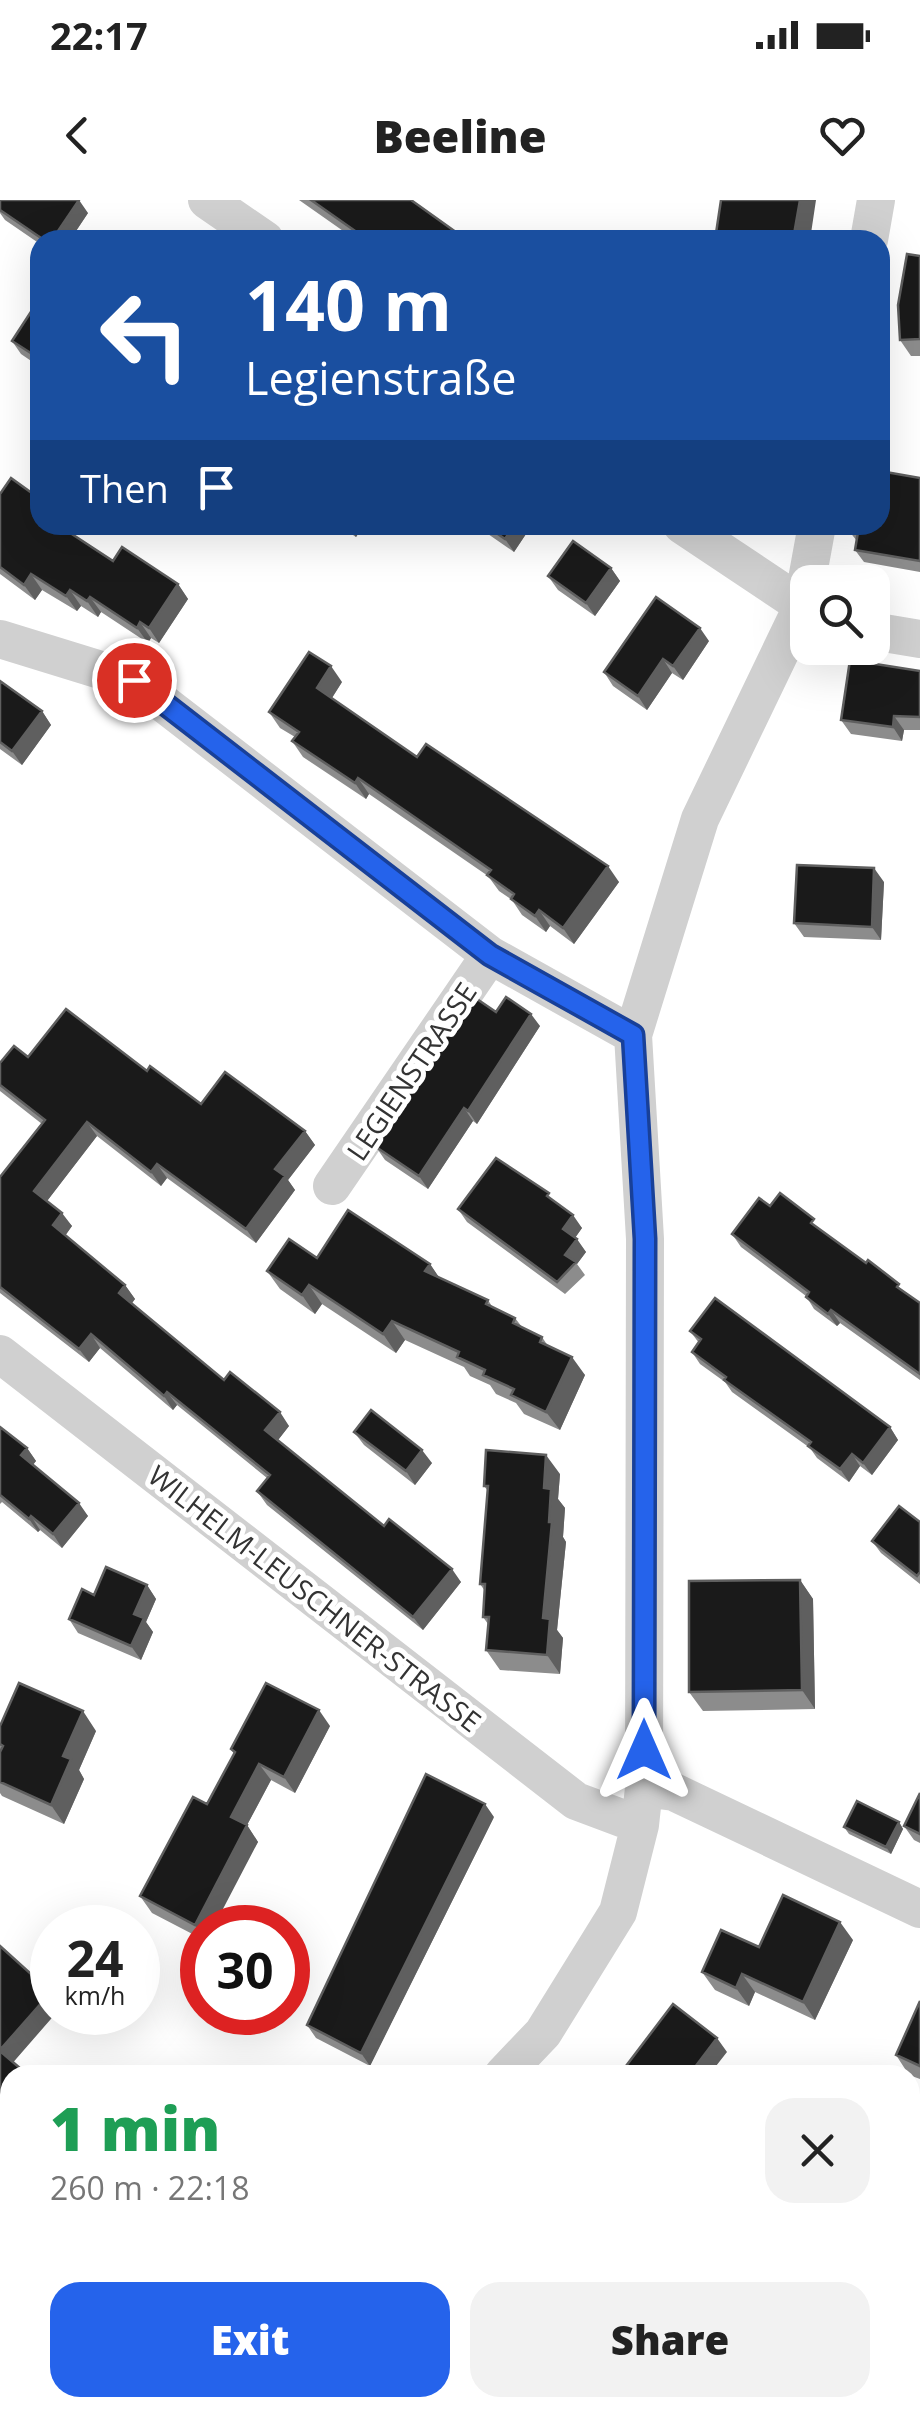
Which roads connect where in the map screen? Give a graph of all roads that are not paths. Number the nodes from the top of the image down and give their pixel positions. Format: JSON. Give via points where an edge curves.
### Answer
{"nodes":[{"id":1,"x":207,"y":200,"type":"edge"},
{"id":2,"x":876,"y":200,"type":"edge"},
{"id":3,"x":250,"y":230,"type":"edge"},
{"id":4,"x":870,"y":230,"type":"edge"},
{"id":5,"x":697,"y":535,"type":"edge"},
{"id":6,"x":815,"y":535,"type":"edge"},
{"id":7,"x":810,"y":565,"type":"edge"},
{"id":8,"x":790,"y":598,"type":"edge"},
{"id":9,"x":890,"y":634,"type":"edge"},
{"id":10,"x":790,"y":636,"type":"edge"},
{"id":11,"x":920,"y":638,"type":"edge"},
{"id":12,"x":0,"y":639,"type":"edge"},
{"id":13,"x":490,"y":955,"type":"junction"},
{"id":14,"x":633,"y":1035,"type":"junction"},
{"id":15,"x":332,"y":1186,"type":"dead end"},
{"id":16,"x":0,"y":1354,"type":"edge"},
{"id":17,"x":644,"y":1788,"type":"junction"},
{"id":18,"x":640,"y":1825,"type":"junction"},
{"id":19,"x":920,"y":1909,"type":"edge"},
{"id":20,"x":512,"y":2065,"type":"edge"}],
"edges":[{"from":1,"to":3,"type":"street"},
{"from":2,"to":4,"type":"street"},
{"from":5,"to":8,"type":"street"},
{"from":6,"to":7,"type":"street"},
{"from":9,"to":11,"type":"street"},
{"from":10,"to":14,"type":"street","via":[[700,819]]},
{"from":12,"to":13,"type":"street","name":"LEGIENSTRASSE","via":[[134,680]]},
{"from":13,"to":14,"type":"street","name":"LEGIENSTRASSE"},
{"from":13,"to":15,"type":"street","name":"LEGIENSTRASSE"},
{"from":14,"to":17,"type":"street","via":[[645,1239]]},
{"from":16,"to":18,"type":"street","name":"WILHELM-LEUSCHNER-STRASSE","via":[[576,1801]]},
{"from":17,"to":18,"type":"street"},
{"from":17,"to":19,"type":"street","via":[[674,1792]]},
{"from":18,"to":20,"type":"street","via":[[618,1912],[544,2033]]}]}
